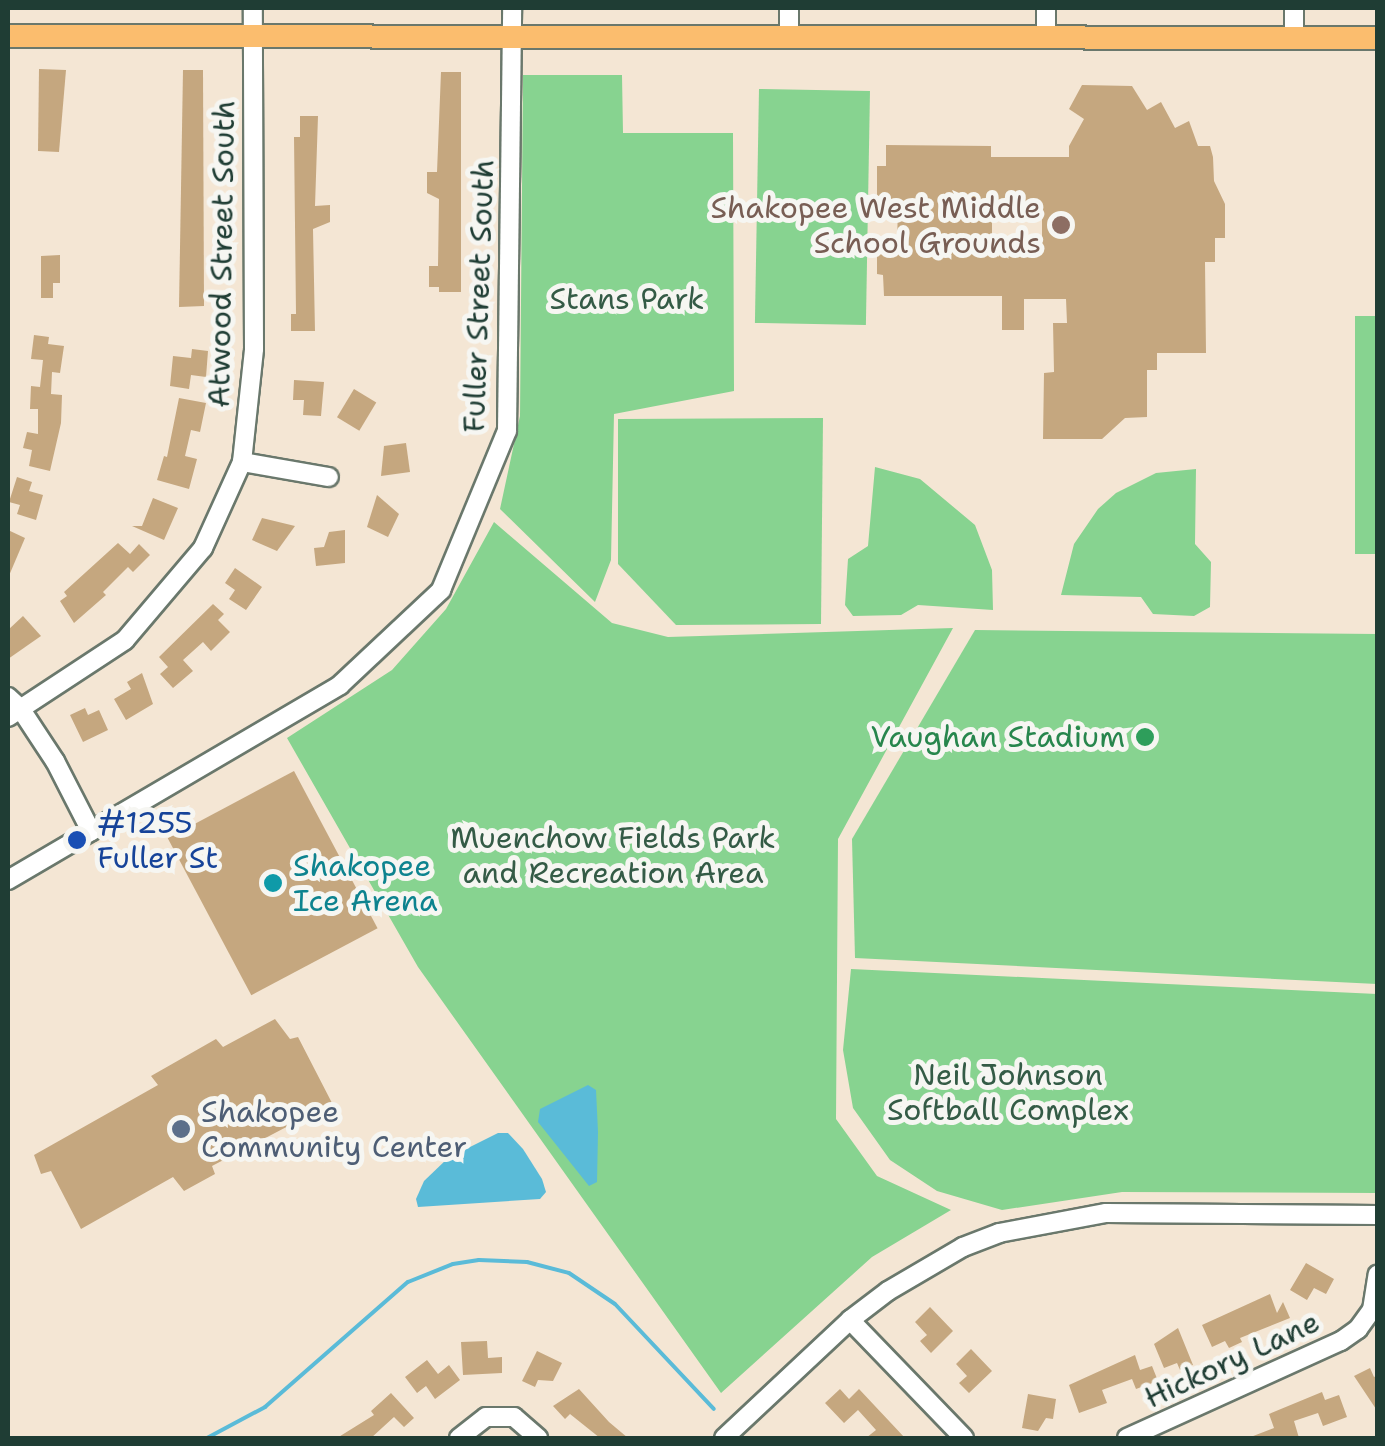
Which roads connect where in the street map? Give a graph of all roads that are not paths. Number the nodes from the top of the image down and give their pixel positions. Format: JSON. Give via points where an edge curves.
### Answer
{"nodes":[{"id":1,"x":254,"y":8,"type":"edge"},
{"id":2,"x":512,"y":8,"type":"edge"},
{"id":3,"x":789,"y":8,"type":"edge"},
{"id":4,"x":1046,"y":8,"type":"edge"},
{"id":5,"x":1294,"y":8,"type":"edge"},
{"id":6,"x":8,"y":36,"type":"edge"},
{"id":7,"x":789,"y":36,"type":"junction"},
{"id":8,"x":1294,"y":37,"type":"junction"},
{"id":9,"x":254,"y":38,"type":"junction"},
{"id":10,"x":513,"y":38,"type":"junction"},
{"id":11,"x":1046,"y":38,"type":"junction"},
{"id":12,"x":1378,"y":38,"type":"edge"},
{"id":13,"x":242,"y":462,"type":"junction"},
{"id":14,"x":329,"y":477,"type":"dead end"},
{"id":15,"x":12,"y":708,"type":"edge"},
{"id":16,"x":91,"y":831,"type":"junction"},
{"id":17,"x":8,"y":880,"type":"edge"},
{"id":18,"x":1378,"y":1215,"type":"edge"},
{"id":19,"x":1378,"y":1274,"type":"edge"},
{"id":20,"x":850,"y":1320,"type":"junction"},
{"id":21,"x":459,"y":1438,"type":"edge"},
{"id":22,"x":538,"y":1438,"type":"edge"},
{"id":23,"x":724,"y":1438,"type":"edge"},
{"id":24,"x":964,"y":1438,"type":"edge"},
{"id":25,"x":1127,"y":1438,"type":"edge"}],
"edges":[{"from":1,"to":9,"type":"street","name":"Atwood Street South"},
{"from":2,"to":10,"type":"street","name":"Fuller Street South"},
{"from":3,"to":7,"type":"street"},
{"from":4,"to":11,"type":"street"},
{"from":5,"to":8,"type":"street"},
{"from":6,"to":9,"type":"main road"},
{"from":7,"to":10,"type":"main road"},
{"from":7,"to":11,"type":"main road"},
{"from":8,"to":11,"type":"main road"},
{"from":8,"to":12,"type":"main road"},
{"from":9,"to":10,"type":"main road"},
{"from":9,"to":13,"type":"street","name":"Atwood Street South","via":[[254,350]]},
{"from":10,"to":16,"type":"street","name":"Fuller Street South","via":[[507,431],[441,590],[340,685]]},
{"from":13,"to":14,"type":"street"},
{"from":13,"to":15,"type":"street","name":"Atwood Street South","via":[[203,548],[124,640]]},
{"from":15,"to":16,"type":"street"},
{"from":16,"to":17,"type":"street","name":"Fuller Street South"},
{"from":18,"to":20,"type":"street","via":[[1106,1213],[1041,1222],[963,1246]]},
{"from":19,"to":25,"type":"street","name":"Hickory Lane","via":[[1372,1310],[1341,1342]]},
{"from":20,"to":23,"type":"street"},
{"from":20,"to":24,"type":"street"},
{"from":21,"to":22,"type":"street","via":[[486,1417],[514,1417]]}]}
